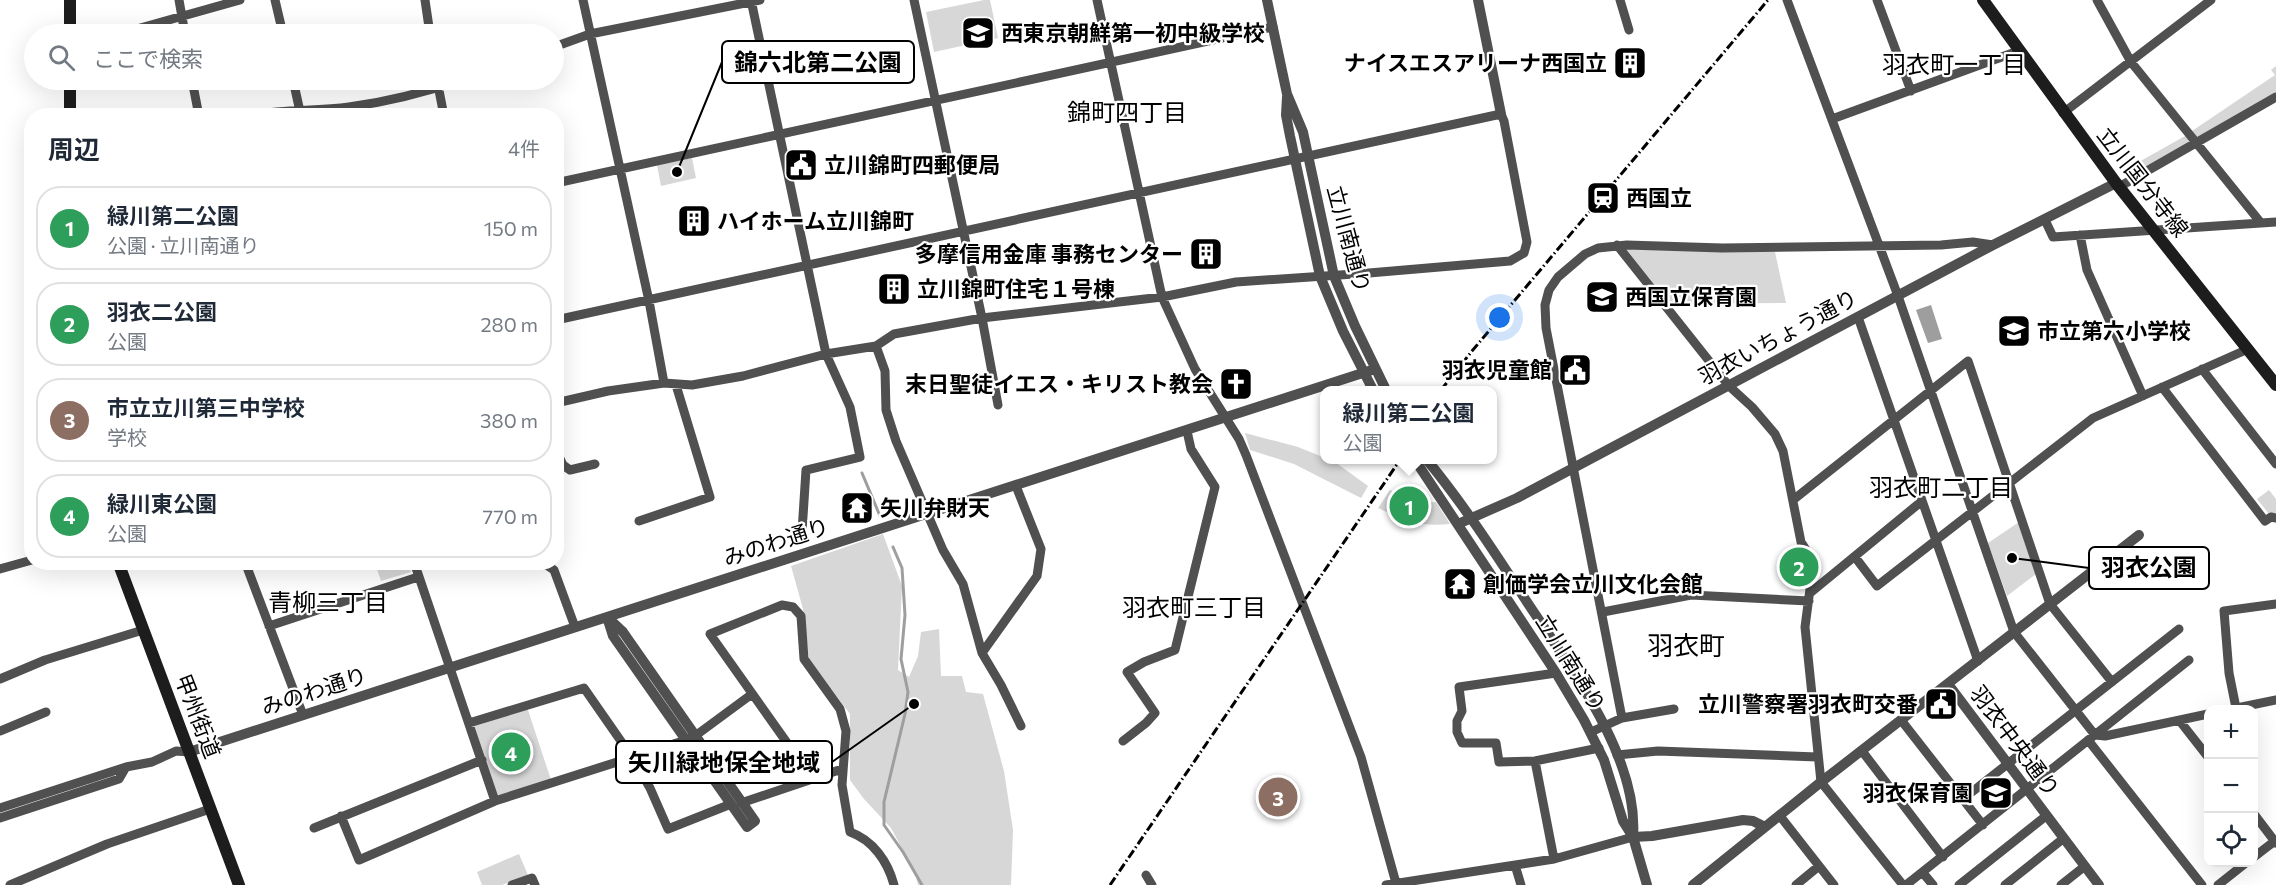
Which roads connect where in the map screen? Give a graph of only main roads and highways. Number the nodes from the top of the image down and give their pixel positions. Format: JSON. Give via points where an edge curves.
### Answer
{"nodes":[{"id":1,"x":70,"y":0,"type":"edge"},
{"id":2,"x":1983,"y":0,"type":"edge"},
{"id":3,"x":70,"y":24,"type":"edge"},
{"id":4,"x":70,"y":90,"type":"edge"},
{"id":5,"x":70,"y":108,"type":"edge"},
{"id":6,"x":2276,"y":385,"type":"edge"},
{"id":7,"x":121,"y":570,"type":"edge"},
{"id":8,"x":239,"y":885,"type":"edge"}],
"edges":[{"from":1,"to":3,"type":"main road"},
{"from":2,"to":6,"type":"main road","name":"立川国分寺線","via":[[2063,113]]},
{"from":4,"to":5,"type":"main road"},
{"from":7,"to":8,"type":"main road","name":"甲州街道"}]}
